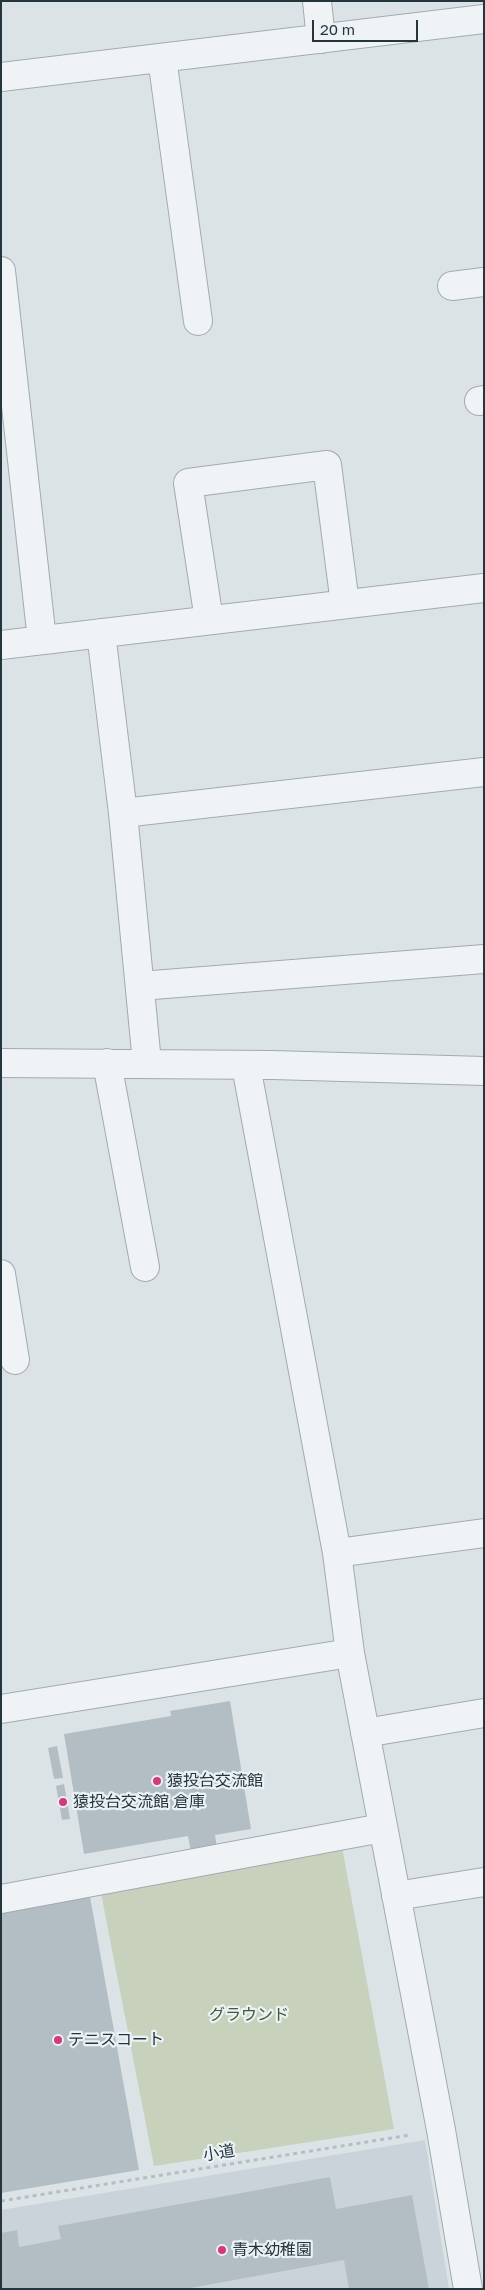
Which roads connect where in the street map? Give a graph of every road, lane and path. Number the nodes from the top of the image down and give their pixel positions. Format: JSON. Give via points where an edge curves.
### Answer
{"nodes":[{"id":1,"x":317,"y":1,"type":"edge"},
{"id":2,"x":484,"y":19,"type":"edge"},
{"id":3,"x":321,"y":39,"type":"junction"},
{"id":4,"x":162,"y":58,"type":"junction"},
{"id":5,"x":1,"y":77,"type":"edge"},
{"id":6,"x":1,"y":271,"type":"edge"},
{"id":7,"x":484,"y":282,"type":"edge"},
{"id":8,"x":452,"y":286,"type":"dead end"},
{"id":9,"x":198,"y":321,"type":"dead end"},
{"id":10,"x":11,"y":449,"type":"edge"},
{"id":11,"x":484,"y":588,"type":"edge"},
{"id":12,"x":345,"y":604,"type":"junction"},
{"id":13,"x":209,"y":620,"type":"junction"},
{"id":14,"x":101,"y":633,"type":"junction"},
{"id":15,"x":42,"y":640,"type":"junction"},
{"id":16,"x":1,"y":645,"type":"edge"},
{"id":17,"x":484,"y":772,"type":"edge"},
{"id":18,"x":123,"y":813,"type":"junction"},
{"id":19,"x":484,"y":959,"type":"edge"},
{"id":20,"x":140,"y":986,"type":"junction"},
{"id":21,"x":1,"y":1063,"type":"edge"},
{"id":22,"x":108,"y":1063,"type":"junction"},
{"id":23,"x":147,"y":1063,"type":"junction"},
{"id":24,"x":246,"y":1066,"type":"junction"},
{"id":25,"x":484,"y":1071,"type":"edge"},
{"id":26,"x":145,"y":1267,"type":"dead end"},
{"id":27,"x":1,"y":1274,"type":"edge"},
{"id":28,"x":15,"y":1360,"type":"dead end"},
{"id":29,"x":484,"y":1533,"type":"edge"},
{"id":30,"x":337,"y":1553,"type":"junction"},
{"id":31,"x":350,"y":1653,"type":"junction"},
{"id":32,"x":1,"y":1709,"type":"edge"},
{"id":33,"x":484,"y":1713,"type":"edge"},
{"id":34,"x":365,"y":1733,"type":"junction"},
{"id":35,"x":382,"y":1828,"type":"junction"},
{"id":36,"x":484,"y":1882,"type":"edge"},
{"id":37,"x":396,"y":1896,"type":"junction"},
{"id":38,"x":1,"y":1898,"type":"edge"},
{"id":39,"x":441,"y":2130,"type":"junction"},
{"id":40,"x":1,"y":2201,"type":"edge"},
{"id":41,"x":468,"y":2289,"type":"edge"}],
"edges":[{"from":1,"to":3,"type":"street"},
{"from":2,"to":3,"type":"street"},
{"from":3,"to":4,"type":"street"},
{"from":4,"to":5,"type":"street"},
{"from":4,"to":9,"type":"street"},
{"from":6,"to":10,"type":"street"},
{"from":7,"to":8,"type":"street"},
{"from":10,"to":15,"type":"street"},
{"from":11,"to":12,"type":"street"},
{"from":12,"to":13,"type":"street"},
{"from":12,"to":13,"type":"street","via":[[327,465],[188,483]]},
{"from":13,"to":14,"type":"street"},
{"from":14,"to":15,"type":"street"},
{"from":14,"to":18,"type":"street"},
{"from":15,"to":16,"type":"street"},
{"from":17,"to":18,"type":"street"},
{"from":18,"to":20,"type":"street"},
{"from":19,"to":20,"type":"street"},
{"from":20,"to":23,"type":"street"},
{"from":21,"to":22,"type":"street"},
{"from":22,"to":23,"type":"street"},
{"from":22,"to":26,"type":"street"},
{"from":23,"to":24,"type":"street"},
{"from":24,"to":25,"type":"street"},
{"from":24,"to":30,"type":"street"},
{"from":27,"to":28,"type":"street"},
{"from":29,"to":30,"type":"street"},
{"from":30,"to":31,"type":"street"},
{"from":31,"to":32,"type":"street"},
{"from":31,"to":34,"type":"street"},
{"from":33,"to":34,"type":"street"},
{"from":34,"to":35,"type":"street"},
{"from":35,"to":37,"type":"street"},
{"from":35,"to":38,"type":"street"},
{"from":36,"to":37,"type":"street"},
{"from":37,"to":39,"type":"street"},
{"from":39,"to":40,"type":"path","name":"小道"},
{"from":39,"to":41,"type":"street"}]}
